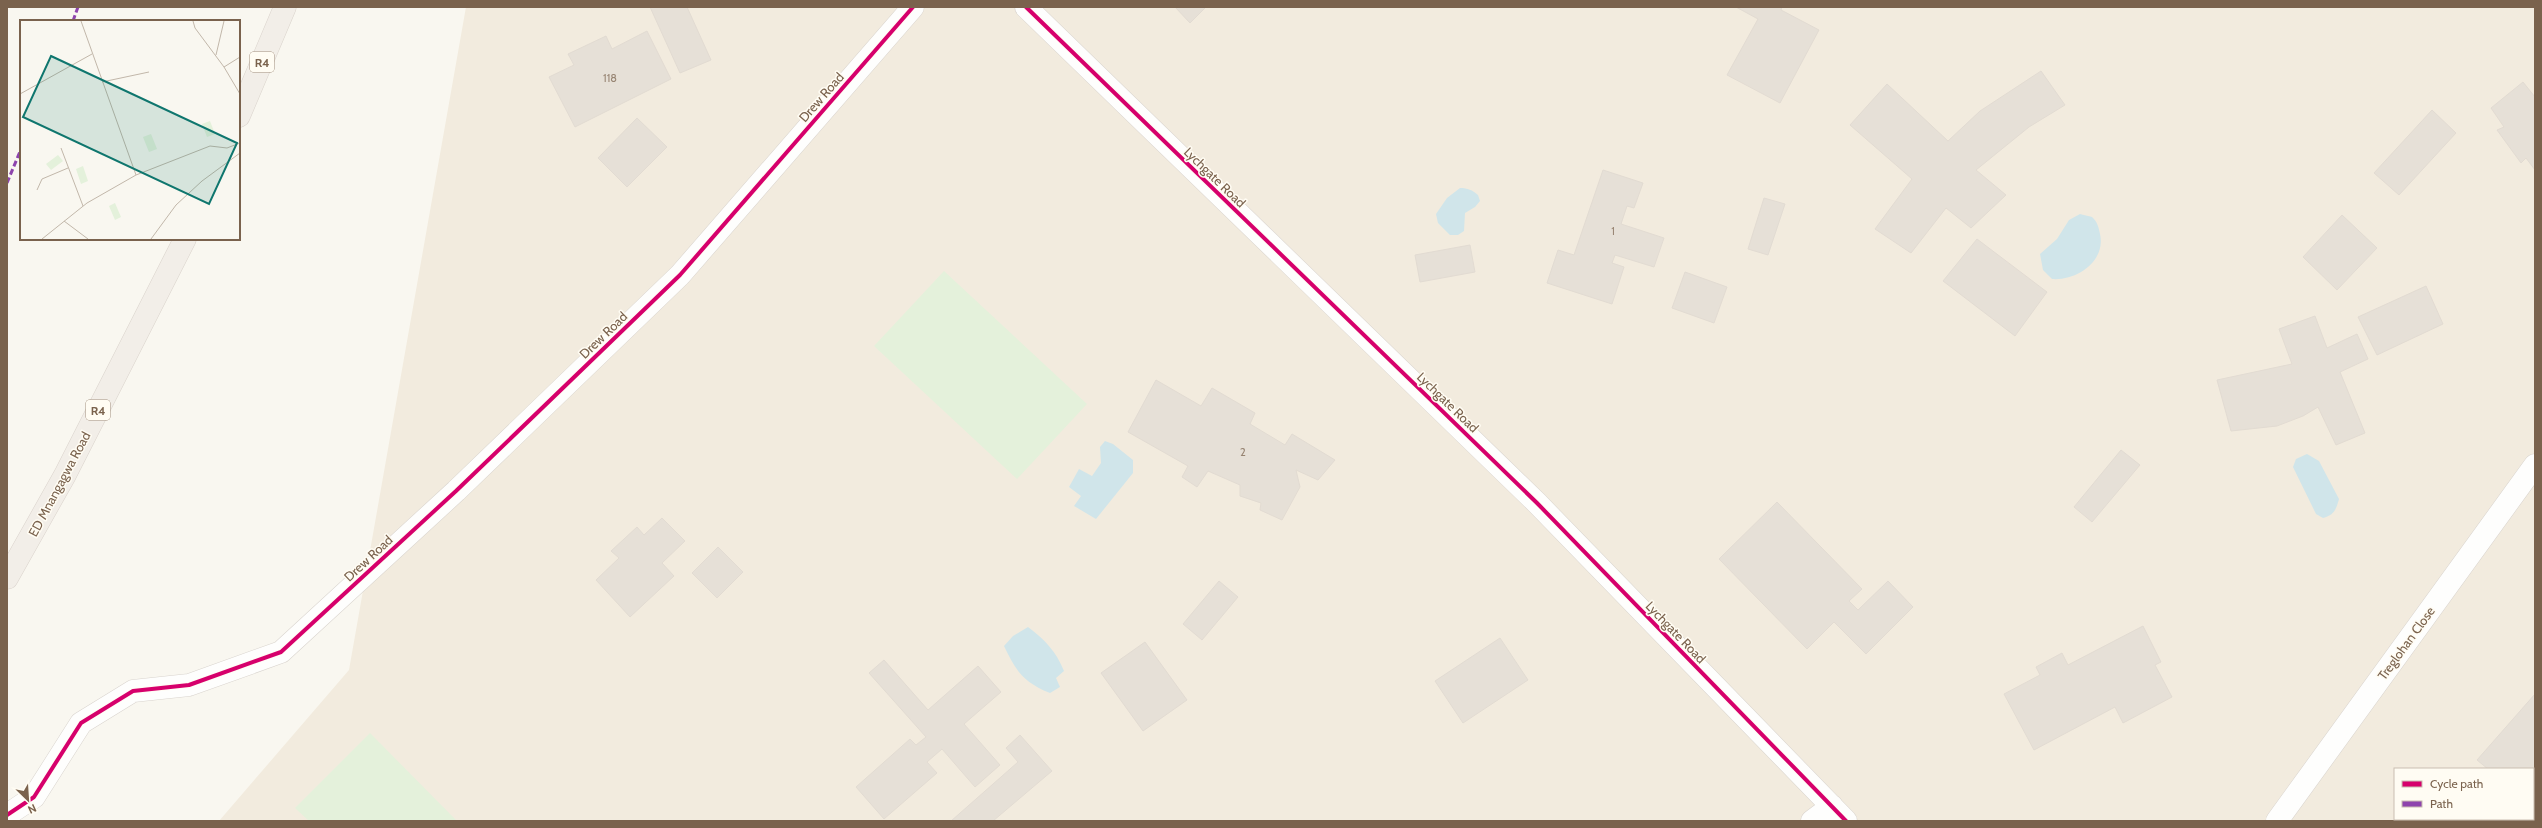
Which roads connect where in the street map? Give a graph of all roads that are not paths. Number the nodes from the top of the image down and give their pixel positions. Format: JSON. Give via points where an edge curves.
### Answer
{"nodes":[{"id":1,"x":285,"y":7,"type":"edge"},
{"id":2,"x":913,"y":7,"type":"edge"},
{"id":3,"x":1026,"y":7,"type":"edge"},
{"id":4,"x":240,"y":114,"type":"edge"},
{"id":5,"x":184,"y":240,"type":"edge"},
{"id":6,"x":2535,"y":465,"type":"edge"},
{"id":7,"x":7,"y":578,"type":"edge"},
{"id":8,"x":1839,"y":814,"type":"edge"},
{"id":9,"x":7,"y":816,"type":"edge"},
{"id":10,"x":1812,"y":821,"type":"edge"},
{"id":11,"x":2277,"y":821,"type":"edge"}],
"edges":[{"from":1,"to":4,"type":"highway","number":"R4"},
{"from":2,"to":9,"type":"street","name":"Drew Road","via":[[680,275],[456,490],[281,652],[189,685],[132,692],[81,723],[34,797]]},
{"from":3,"to":8,"type":"street","name":"Lychgate Road","via":[[1537,503]]},
{"from":5,"to":7,"type":"highway","name":"ED Mnangagwa Road","number":"R4","via":[[65,475]]},
{"from":6,"to":11,"type":"street","name":"Treglohan Close"},
{"from":8,"to":10,"type":"street"}]}
